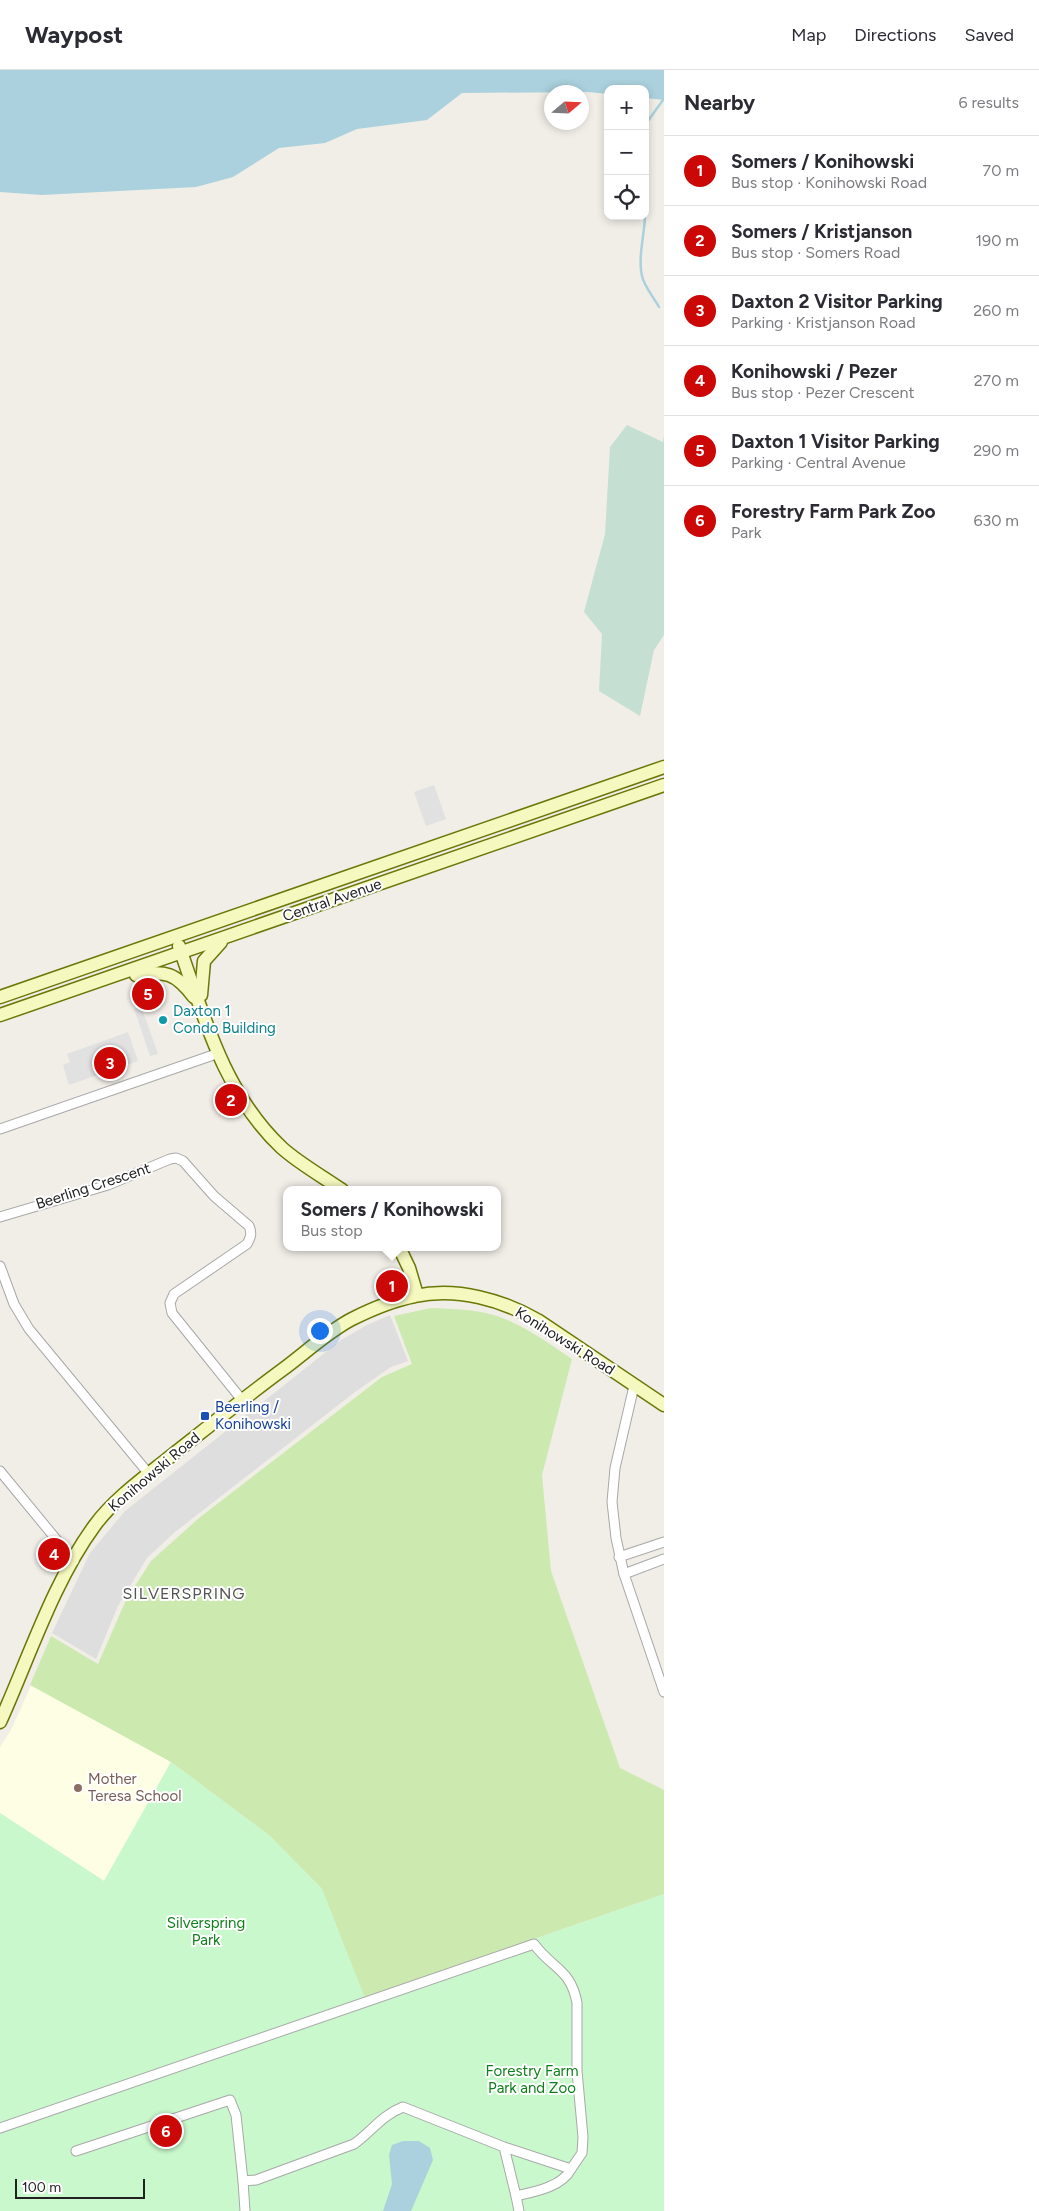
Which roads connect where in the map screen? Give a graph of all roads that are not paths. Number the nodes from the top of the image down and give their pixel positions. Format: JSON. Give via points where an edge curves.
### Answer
{"nodes":[{"id":1,"x":664,"y":767,"type":"edge"},
{"id":2,"x":664,"y":785,"type":"edge"},
{"id":3,"x":226,"y":937,"type":"junction"},
{"id":4,"x":176,"y":938,"type":"junction"},
{"id":5,"x":182,"y":953,"type":"junction"},
{"id":6,"x":111,"y":978,"type":"junction"},
{"id":7,"x":0,"y":998,"type":"edge"},
{"id":8,"x":202,"y":1007,"type":"junction"},
{"id":9,"x":0,"y":1015,"type":"edge"},
{"id":10,"x":218,"y":1054,"type":"junction"},
{"id":11,"x":0,"y":1129,"type":"edge"},
{"id":12,"x":336,"y":1186,"type":"edge"},
{"id":13,"x":0,"y":1217,"type":"edge"},
{"id":14,"x":401,"y":1251,"type":"edge"},
{"id":15,"x":0,"y":1266,"type":"edge"},
{"id":16,"x":417,"y":1295,"type":"junction"},
{"id":17,"x":634,"y":1386,"type":"junction"},
{"id":18,"x":242,"y":1400,"type":"junction"},
{"id":19,"x":664,"y":1406,"type":"edge"},
{"id":20,"x":0,"y":1471,"type":"edge"},
{"id":21,"x":149,"y":1474,"type":"junction"},
{"id":22,"x":664,"y":1542,"type":"edge"},
{"id":23,"x":619,"y":1557,"type":"junction"},
{"id":24,"x":664,"y":1559,"type":"edge"},
{"id":25,"x":74,"y":1561,"type":"junction"},
{"id":26,"x":624,"y":1574,"type":"junction"},
{"id":27,"x":664,"y":1692,"type":"edge"},
{"id":28,"x":0,"y":1722,"type":"edge"},
{"id":29,"x":0,"y":2128,"type":"edge"},
{"id":30,"x":504,"y":2147,"type":"junction"},
{"id":31,"x":76,"y":2151,"type":"dead end"},
{"id":32,"x":572,"y":2169,"type":"junction"},
{"id":33,"x":243,"y":2181,"type":"junction"},
{"id":34,"x":516,"y":2196,"type":"junction"},
{"id":35,"x":245,"y":2211,"type":"edge"},
{"id":36,"x":519,"y":2211,"type":"edge"}],
"edges":[{"from":1,"to":4,"type":"main road","name":"Central Avenue"},
{"from":2,"to":3,"type":"main road","name":"Central Avenue"},
{"from":3,"to":5,"type":"main road","name":"Central Avenue"},
{"from":3,"to":8,"type":"main road","via":[[204,961]]},
{"from":4,"to":5,"type":"main road"},
{"from":4,"to":7,"type":"main road","name":"Central Avenue"},
{"from":5,"to":6,"type":"main road","name":"Central Avenue"},
{"from":5,"to":8,"type":"main road"},
{"from":6,"to":8,"type":"main road","via":[[154,972],[169,974],[184,985]]},
{"from":6,"to":9,"type":"main road","name":"Central Avenue"},
{"from":8,"to":10,"type":"main road"},
{"from":10,"to":11,"type":"street"},
{"from":10,"to":12,"type":"main road","via":[[240,1097],[267,1131],[300,1162]]},
{"from":13,"to":18,"type":"street","name":"Beerling Crescent","via":[[108,1185],[170,1159],[183,1161],[251,1230],[247,1244],[174,1294],[170,1303],[172,1313]]},
{"from":14,"to":16,"type":"main road","via":[[410,1268]]},
{"from":15,"to":21,"type":"street","via":[[14,1304],[29,1329]]},
{"from":16,"to":17,"type":"main road","name":"Konihowski Road","via":[[452,1294],[489,1299],[523,1312]]},
{"from":16,"to":18,"type":"main road","name":"Konihowski Road","via":[[380,1306],[350,1320]]},
{"from":17,"to":19,"type":"main road","name":"Konihowski Road"},
{"from":17,"to":23,"type":"street","via":[[612,1485]]},
{"from":18,"to":21,"type":"main road","name":"Konihowski Road"},
{"from":20,"to":25,"type":"street"},
{"from":21,"to":25,"type":"main road","name":"Konihowski Road","via":[[96,1524]]},
{"from":22,"to":23,"type":"street"},
{"from":23,"to":26,"type":"street"},
{"from":24,"to":26,"type":"street"},
{"from":25,"to":28,"type":"main road","name":"Konihowski Road"},
{"from":26,"to":27,"type":"street"},
{"from":29,"to":32,"type":"street","via":[[534,1944],[542,1955],[559,1967],[576,1995],[583,2137],[582,2153]]},
{"from":30,"to":32,"type":"street"},
{"from":30,"to":33,"type":"street","via":[[403,2107],[390,2112],[354,2144],[277,2173]]},
{"from":30,"to":34,"type":"street"},
{"from":31,"to":33,"type":"street","via":[[230,2100],[236,2115]]},
{"from":32,"to":34,"type":"street","via":[[556,2184]]},
{"from":33,"to":35,"type":"street"},
{"from":34,"to":36,"type":"street"}]}
